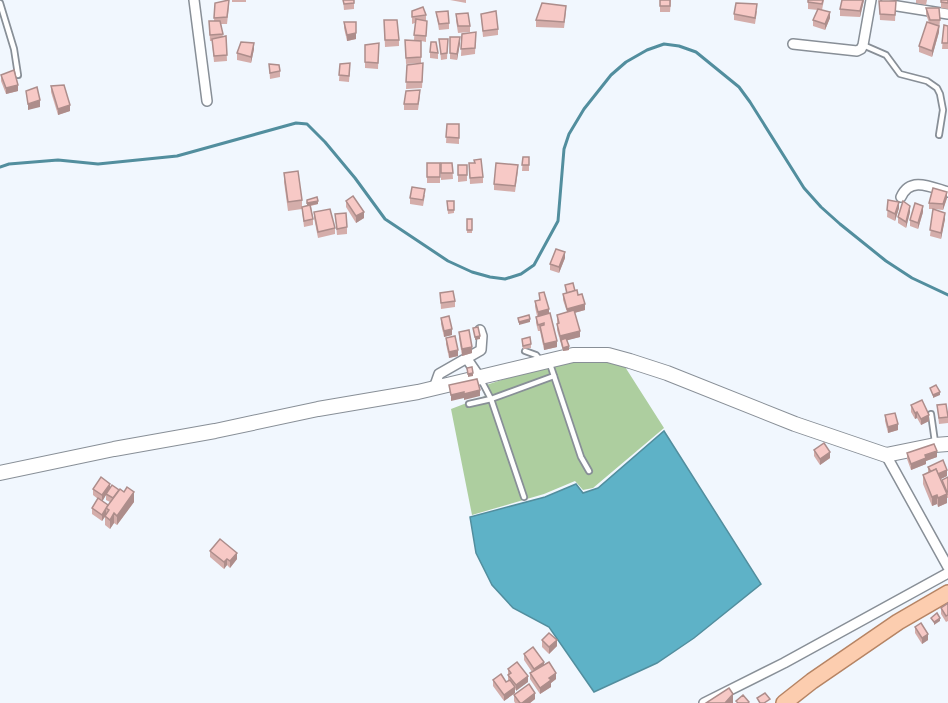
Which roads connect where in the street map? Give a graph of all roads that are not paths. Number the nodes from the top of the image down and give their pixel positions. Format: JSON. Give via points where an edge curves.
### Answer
{"nodes":[{"id":1,"x":194,"y":0,"type":"edge"},
{"id":2,"x":871,"y":1,"type":"edge"},
{"id":3,"x":0,"y":3,"type":"edge"},
{"id":4,"x":948,"y":14,"type":"edge"},
{"id":5,"x":793,"y":44,"type":"dead end"},
{"id":6,"x":863,"y":45,"type":"junction"},
{"id":7,"x":18,"y":75,"type":"edge"},
{"id":8,"x":207,"y":100,"type":"dead end"},
{"id":9,"x":939,"y":135,"type":"dead end"},
{"id":10,"x":948,"y":192,"type":"edge"},
{"id":11,"x":901,"y":197,"type":"dead end"},
{"id":12,"x":480,"y":330,"type":"edge"},
{"id":13,"x":525,"y":351,"type":"dead end"},
{"id":14,"x":467,"y":359,"type":"junction"},
{"id":15,"x":545,"y":362,"type":"junction"},
{"id":16,"x":554,"y":376,"type":"junction"},
{"id":17,"x":480,"y":378,"type":"junction"},
{"id":18,"x":434,"y":388,"type":"junction"},
{"id":19,"x":492,"y":399,"type":"junction"},
{"id":20,"x":469,"y":404,"type":"dead end"},
{"id":21,"x":931,"y":414,"type":"edge"},
{"id":22,"x":941,"y":445,"type":"edge"},
{"id":23,"x":886,"y":454,"type":"junction"},
{"id":24,"x":589,"y":471,"type":"dead end"},
{"id":25,"x":0,"y":473,"type":"edge"},
{"id":26,"x":524,"y":497,"type":"dead end"},
{"id":27,"x":948,"y":567,"type":"edge"},
{"id":28,"x":948,"y":573,"type":"edge"},
{"id":29,"x":948,"y":593,"type":"edge"},
{"id":30,"x":704,"y":703,"type":"edge"},
{"id":31,"x":784,"y":703,"type":"edge"}],
"edges":[{"from":1,"to":8,"type":"street"},
{"from":2,"to":4,"type":"street"},
{"from":2,"to":6,"type":"street"},
{"from":3,"to":7,"type":"lane"},
{"from":5,"to":6,"type":"street","via":[[856,51]]},
{"from":6,"to":9,"type":"lane","via":[[886,55],[900,74],[927,81],[937,88],[943,110]]},
{"from":10,"to":11,"type":"street","via":[[920,184],[904,190]]},
{"from":12,"to":14,"type":"street","via":[[481,350]]},
{"from":13,"to":15,"type":"lane"},
{"from":14,"to":17,"type":"street"},
{"from":14,"to":18,"type":"street","via":[[439,375]]},
{"from":15,"to":16,"type":"lane"},
{"from":15,"to":17,"type":"street"},
{"from":15,"to":23,"type":"street","via":[[573,355],[608,355]]},
{"from":16,"to":19,"type":"lane"},
{"from":16,"to":24,"type":"lane"},
{"from":17,"to":18,"type":"street"},
{"from":17,"to":19,"type":"lane"},
{"from":18,"to":25,"type":"street"},
{"from":19,"to":20,"type":"lane"},
{"from":19,"to":26,"type":"lane"},
{"from":21,"to":22,"type":"lane"},
{"from":22,"to":23,"type":"street"},
{"from":23,"to":27,"type":"street"},
{"from":28,"to":30,"type":"street"},
{"from":29,"to":31,"type":"main road","via":[[898,622]]}]}
